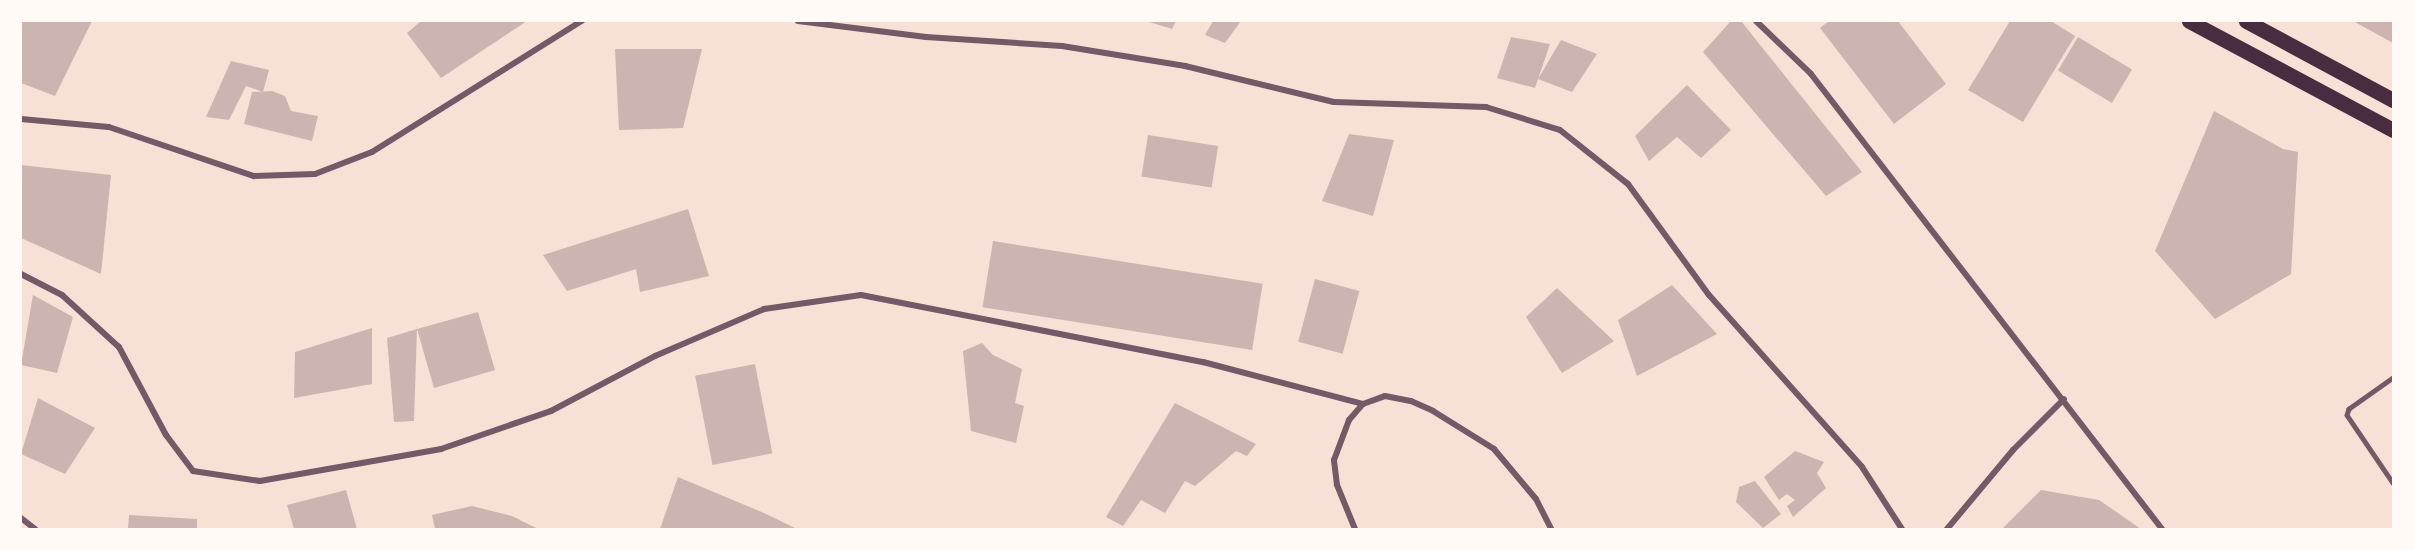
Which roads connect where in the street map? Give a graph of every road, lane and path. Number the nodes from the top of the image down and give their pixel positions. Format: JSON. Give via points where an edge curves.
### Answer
{"nodes":[{"id":1,"x":582,"y":21,"type":"edge"},
{"id":2,"x":798,"y":21,"type":"edge"},
{"id":3,"x":1756,"y":21,"type":"edge"},
{"id":4,"x":2189,"y":21,"type":"edge"},
{"id":5,"x":2246,"y":21,"type":"edge"},
{"id":6,"x":2393,"y":100,"type":"edge"},
{"id":7,"x":21,"y":119,"type":"edge"},
{"id":8,"x":2393,"y":130,"type":"edge"},
{"id":9,"x":21,"y":274,"type":"edge"},
{"id":10,"x":2391,"y":379,"type":"edge"},
{"id":11,"x":2393,"y":388,"type":"edge"},
{"id":12,"x":2064,"y":399,"type":"junction"},
{"id":13,"x":1363,"y":404,"type":"junction"},
{"id":14,"x":2393,"y":483,"type":"edge"},
{"id":15,"x":21,"y":518,"type":"edge"},
{"id":16,"x":35,"y":529,"type":"edge"},
{"id":17,"x":1354,"y":529,"type":"edge"},
{"id":18,"x":1551,"y":529,"type":"edge"},
{"id":19,"x":1902,"y":529,"type":"edge"},
{"id":20,"x":1947,"y":529,"type":"edge"},
{"id":21,"x":2163,"y":529,"type":"edge"}],
"edges":[{"from":1,"to":7,"type":"street","via":[[372,152],[315,174],[254,176],[109,127]]},
{"from":2,"to":19,"type":"street","via":[[926,36],[1062,45],[1185,66],[1334,102],[1486,107],[1560,130],[1628,184],[1709,295],[1862,467]]},
{"from":3,"to":12,"type":"street","via":[[1811,74]]},
{"from":4,"to":8,"type":"main road"},
{"from":5,"to":6,"type":"main road"},
{"from":9,"to":13,"type":"street","via":[[62,295],[119,347],[166,435],[193,471],[260,481],[441,449],[551,411],[655,356],[764,309],[861,295],[1203,362]]},
{"from":10,"to":11,"type":"lane"},
{"from":10,"to":14,"type":"lane","via":[[2349,409],[2347,415]]},
{"from":12,"to":20,"type":"street","via":[[2013,450]]},
{"from":12,"to":21,"type":"street"},
{"from":13,"to":17,"type":"street","via":[[1340,437],[1334,460],[1336,485]]},
{"from":13,"to":18,"type":"street","via":[[1385,396],[1411,401],[1478,438],[1518,474]]},
{"from":15,"to":16,"type":"street"}]}
